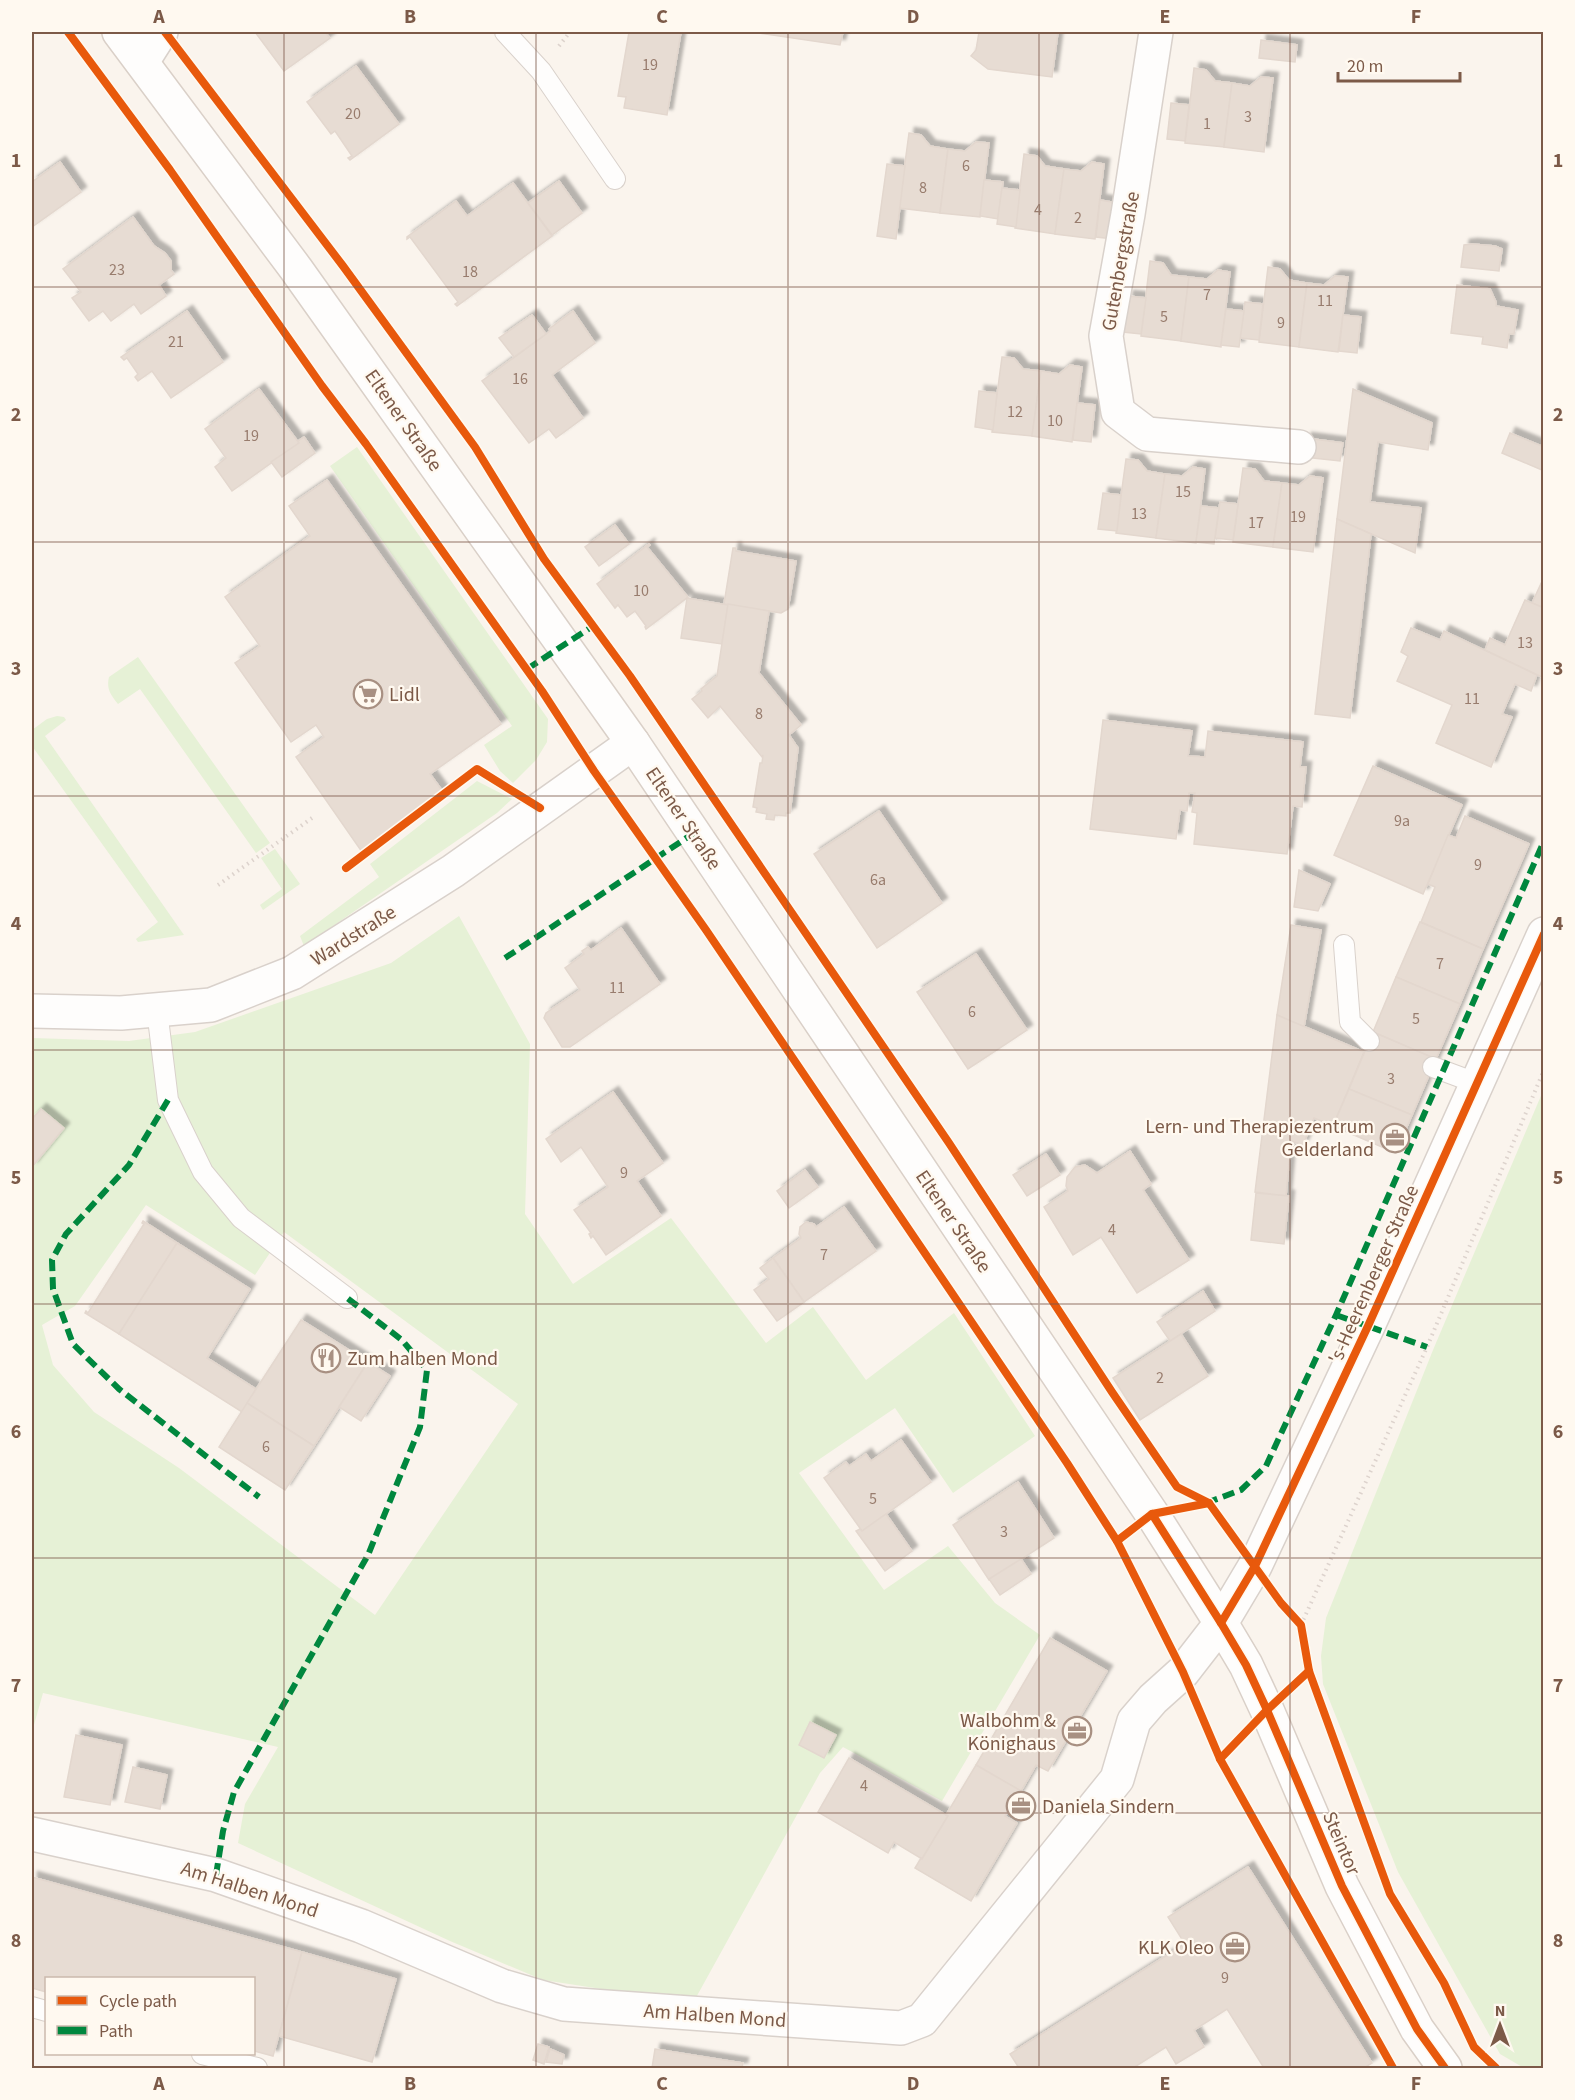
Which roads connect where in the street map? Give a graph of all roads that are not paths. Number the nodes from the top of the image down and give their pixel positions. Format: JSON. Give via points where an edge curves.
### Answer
{"nodes":[{"id":1,"x":118,"y":32,"type":"edge"},
{"id":2,"x":161,"y":32,"type":"edge"},
{"id":3,"x":505,"y":32,"type":"edge"},
{"id":4,"x":1156,"y":32,"type":"edge"},
{"id":5,"x":142,"y":62,"type":"junction"},
{"id":6,"x":615,"y":179,"type":"dead end"},
{"id":7,"x":1299,"y":447,"type":"dead end"},
{"id":8,"x":633,"y":743,"type":"junction"},
{"id":9,"x":1544,"y":934,"type":"edge"},
{"id":10,"x":1344,"y":945,"type":"dead end"},
{"id":11,"x":157,"y":1010,"type":"junction"},
{"id":12,"x":32,"y":1011,"type":"edge"},
{"id":13,"x":1369,"y":1041,"type":"dead end"},
{"id":14,"x":1433,"y":1067,"type":"dead end"},
{"id":15,"x":1476,"y":1083,"type":"junction"},
{"id":16,"x":347,"y":1298,"type":"dead end"},
{"id":17,"x":1221,"y":1623,"type":"junction"},
{"id":18,"x":32,"y":1834,"type":"edge"},
{"id":19,"x":206,"y":2055,"type":"edge"},
{"id":20,"x":257,"y":2068,"type":"edge"},
{"id":21,"x":1445,"y":2068,"type":"edge"}],
"edges":[{"from":1,"to":5,"type":"street","name":"Eltener Straße"},
{"from":2,"to":5,"type":"street"},
{"from":3,"to":6,"type":"lane","via":[[541,71]]},
{"from":4,"to":7,"type":"street","name":"Gutenbergstraße","via":[[1106,336],[1118,412],[1147,434]]},
{"from":5,"to":8,"type":"street","name":"Eltener Straße","via":[[296,269]]},
{"from":8,"to":11,"type":"street","name":"Wardstraße","via":[[453,871],[292,973],[211,1005]]},
{"from":8,"to":17,"type":"street","name":"Eltener Straße"},
{"from":9,"to":15,"type":"street","name":"'s-Heerenberger Straße"},
{"from":10,"to":13,"type":"lane","via":[[1350,1022]]},
{"from":11,"to":12,"type":"street","name":"Wardstraße"},
{"from":11,"to":16,"type":"lane","via":[[168,1100],[203,1172],[241,1218]]},
{"from":14,"to":15,"type":"lane"},
{"from":15,"to":17,"type":"street","name":"'s-Heerenberger Straße","via":[[1364,1337],[1255,1566]]},
{"from":17,"to":18,"type":"street","name":"Am Halben Mond","via":[[1183,1672],[1134,1721],[1117,1779],[922,2020],[901,2028],[564,2004],[502,1986],[361,1926],[216,1875]]},
{"from":17,"to":21,"type":"street","name":"Steintor","via":[[1267,1710],[1342,1886],[1417,2029]]},
{"from":19,"to":20,"type":"lane"}]}
